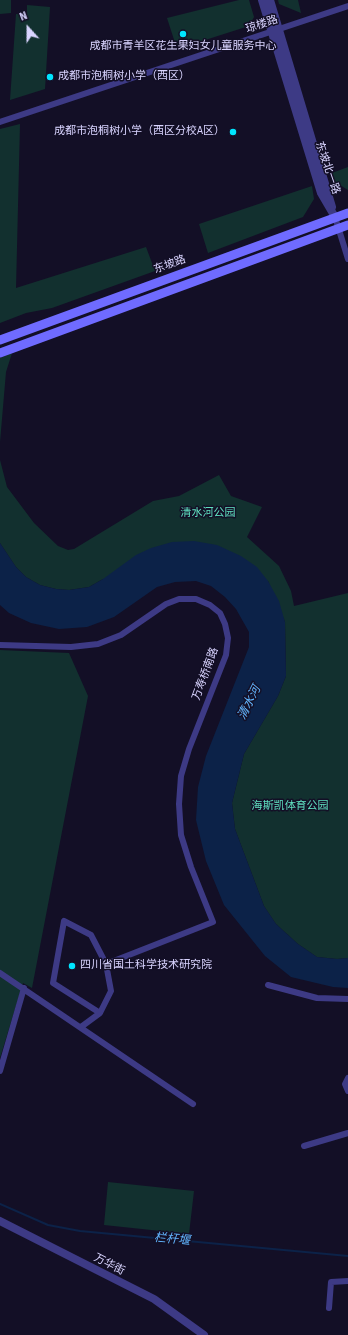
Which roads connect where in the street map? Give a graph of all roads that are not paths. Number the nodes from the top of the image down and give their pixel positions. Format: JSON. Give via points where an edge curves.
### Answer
{"nodes":[{"id":1,"x":262,"y":0,"type":"edge"},
{"id":2,"x":270,"y":0,"type":"edge"},
{"id":3,"x":348,"y":6,"type":"edge"},
{"id":4,"x":276,"y":32,"type":"junction"},
{"id":5,"x":0,"y":122,"type":"edge"},
{"id":6,"x":348,"y":213,"type":"edge"},
{"id":7,"x":335,"y":217,"type":"junction"},
{"id":8,"x":348,"y":225,"type":"edge"},
{"id":9,"x":339,"y":228,"type":"junction"},
{"id":10,"x":348,"y":259,"type":"edge"},
{"id":11,"x":0,"y":340,"type":"edge"},
{"id":12,"x":0,"y":352,"type":"edge"},
{"id":13,"x":0,"y":645,"type":"edge"},
{"id":14,"x":106,"y":964,"type":"junction"},
{"id":15,"x":0,"y":973,"type":"edge"},
{"id":16,"x":268,"y":986,"type":"dead end"},
{"id":17,"x":24,"y":988,"type":"junction"},
{"id":18,"x":348,"y":999,"type":"edge"},
{"id":19,"x":100,"y":1013,"type":"junction"},
{"id":20,"x":81,"y":1027,"type":"junction"},
{"id":21,"x":0,"y":1071,"type":"edge"},
{"id":22,"x":348,"y":1078,"type":"edge"},
{"id":23,"x":348,"y":1091,"type":"edge"},
{"id":24,"x":193,"y":1104,"type":"dead end"},
{"id":25,"x":348,"y":1133,"type":"edge"},
{"id":26,"x":304,"y":1146,"type":"dead end"},
{"id":27,"x":1,"y":1222,"type":"edge"},
{"id":28,"x":348,"y":1281,"type":"edge"},
{"id":29,"x":329,"y":1308,"type":"dead end"},
{"id":30,"x":204,"y":1335,"type":"edge"}],
"edges":[{"from":1,"to":4,"type":"street","name":"东坡北一路"},
{"from":2,"to":4,"type":"street","name":"东坡北一路"},
{"from":3,"to":4,"type":"street","name":"琼楼路"},
{"from":4,"to":5,"type":"street","name":"琼楼路"},
{"from":4,"to":7,"type":"street","name":"东坡北一路"},
{"from":6,"to":7,"type":"main road","name":"东坡路"},
{"from":7,"to":9,"type":"street"},
{"from":7,"to":11,"type":"main road","name":"东坡路"},
{"from":8,"to":9,"type":"main road"},
{"from":9,"to":10,"type":"street"},
{"from":9,"to":12,"type":"main road"},
{"from":13,"to":14,"type":"street","name":"万寿桥南路","via":[[71,647],[98,644],[121,635],[166,604],[179,600],[196,599],[220,613],[228,638],[226,655],[189,749],[181,776],[179,804],[181,835],[213,922]]},
{"from":14,"to":19,"type":"street","via":[[111,991]]},
{"from":14,"to":19,"type":"street","via":[[91,935],[64,921],[53,983]]},
{"from":15,"to":17,"type":"street"},
{"from":16,"to":18,"type":"street","via":[[317,998]]},
{"from":17,"to":20,"type":"street"},
{"from":17,"to":21,"type":"street"},
{"from":19,"to":20,"type":"street"},
{"from":20,"to":24,"type":"street"},
{"from":22,"to":23,"type":"street","via":[[345,1084]]},
{"from":25,"to":26,"type":"street"},
{"from":27,"to":30,"type":"street","name":"万华街","via":[[154,1299]]},
{"from":28,"to":29,"type":"street","via":[[331,1282]]}]}
